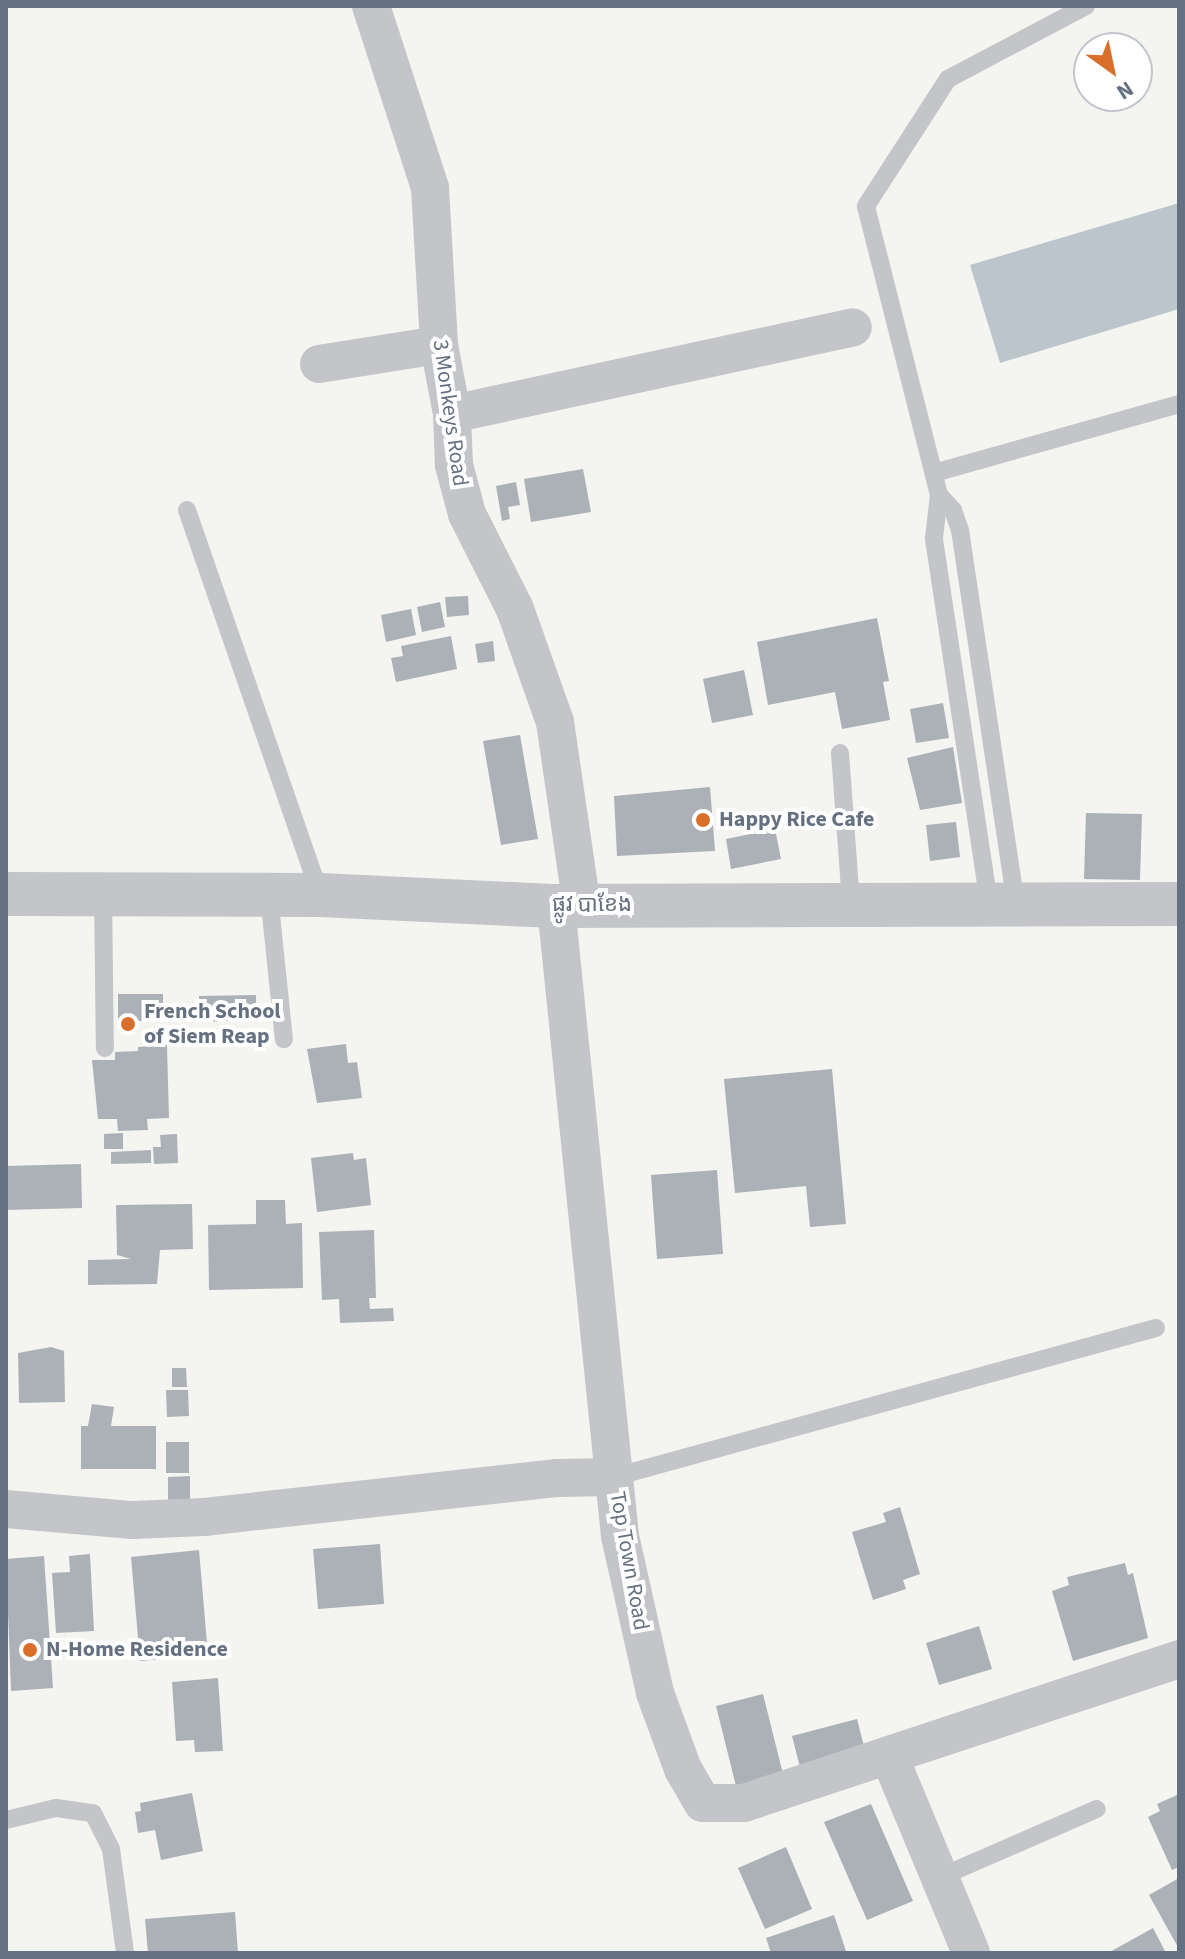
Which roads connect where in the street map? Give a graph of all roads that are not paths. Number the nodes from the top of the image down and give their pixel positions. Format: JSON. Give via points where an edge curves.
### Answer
{"nodes":[{"id":1,"x":371,"y":6,"type":"edge"},
{"id":2,"x":1086,"y":6,"type":"edge"},
{"id":3,"x":853,"y":327,"type":"dead end"},
{"id":4,"x":439,"y":345,"type":"junction"},
{"id":5,"x":319,"y":364,"type":"dead end"},
{"id":6,"x":1179,"y":404,"type":"edge"},
{"id":7,"x":452,"y":414,"type":"junction"},
{"id":8,"x":934,"y":473,"type":"junction"},
{"id":9,"x":939,"y":495,"type":"junction"},
{"id":10,"x":187,"y":510,"type":"dead end"},
{"id":11,"x":840,"y":753,"type":"dead end"},
{"id":12,"x":6,"y":894,"type":"edge"},
{"id":13,"x":103,"y":894,"type":"junction"},
{"id":14,"x":269,"y":895,"type":"junction"},
{"id":15,"x":320,"y":895,"type":"junction"},
{"id":16,"x":851,"y":903,"type":"junction"},
{"id":17,"x":1003,"y":904,"type":"junction"},
{"id":18,"x":1179,"y":904,"type":"edge"},
{"id":19,"x":569,"y":906,"type":"junction"},
{"id":20,"x":284,"y":1039,"type":"dead end"},
{"id":21,"x":105,"y":1048,"type":"dead end"},
{"id":22,"x":1156,"y":1328,"type":"dead end"},
{"id":23,"x":614,"y":1477,"type":"junction"},
{"id":24,"x":6,"y":1509,"type":"edge"},
{"id":25,"x":1179,"y":1659,"type":"edge"},
{"id":26,"x":890,"y":1758,"type":"junction"},
{"id":27,"x":1097,"y":1809,"type":"dead end"},
{"id":28,"x":6,"y":1820,"type":"edge"},
{"id":29,"x":938,"y":1878,"type":"junction"},
{"id":30,"x":125,"y":1953,"type":"edge"},
{"id":31,"x":971,"y":1953,"type":"edge"}],
"edges":[{"from":1,"to":4,"type":"street","name":"3 Monkeys Road","via":[[430,188]]},
{"from":2,"to":8,"type":"lane","via":[[948,79],[866,206]]},
{"from":3,"to":7,"type":"street"},
{"from":4,"to":5,"type":"street"},
{"from":4,"to":7,"type":"street","name":"3 Monkeys Road"},
{"from":6,"to":8,"type":"lane"},
{"from":7,"to":19,"type":"street","name":"3 Monkeys Road","via":[[454,465],[467,514],[515,609],[555,722]]},
{"from":8,"to":9,"type":"lane"},
{"from":9,"to":17,"type":"lane","via":[[934,538]]},
{"from":9,"to":17,"type":"lane","via":[[953,510],[960,530]]},
{"from":10,"to":15,"type":"lane"},
{"from":11,"to":16,"type":"lane"},
{"from":12,"to":13,"type":"street","name":"ផ្លូវ បាខែង"},
{"from":13,"to":14,"type":"street","name":"ផ្លូវ បាខែង"},
{"from":13,"to":21,"type":"lane"},
{"from":14,"to":15,"type":"street","name":"ផ្លូវ បាខែង"},
{"from":14,"to":20,"type":"lane"},
{"from":15,"to":19,"type":"street","name":"ផ្លូវ បាខែង"},
{"from":16,"to":17,"type":"street","name":"ផ្លូវ បាខែង"},
{"from":16,"to":19,"type":"street","name":"ផ្លូវ បាខែង"},
{"from":17,"to":18,"type":"street","name":"ផ្លូវ បាខែង"},
{"from":19,"to":23,"type":"street","name":"Top Town Road"},
{"from":22,"to":23,"type":"lane"},
{"from":23,"to":24,"type":"street","via":[[558,1478],[204,1517],[133,1520]]},
{"from":23,"to":26,"type":"street","name":"Top Town Road","via":[[620,1536],[655,1693],[683,1769],[703,1803],[744,1803]]},
{"from":25,"to":26,"type":"street"},
{"from":26,"to":29,"type":"street"},
{"from":27,"to":29,"type":"lane"},
{"from":28,"to":30,"type":"lane","via":[[56,1808],[93,1813],[111,1849]]},
{"from":29,"to":31,"type":"street"}]}
